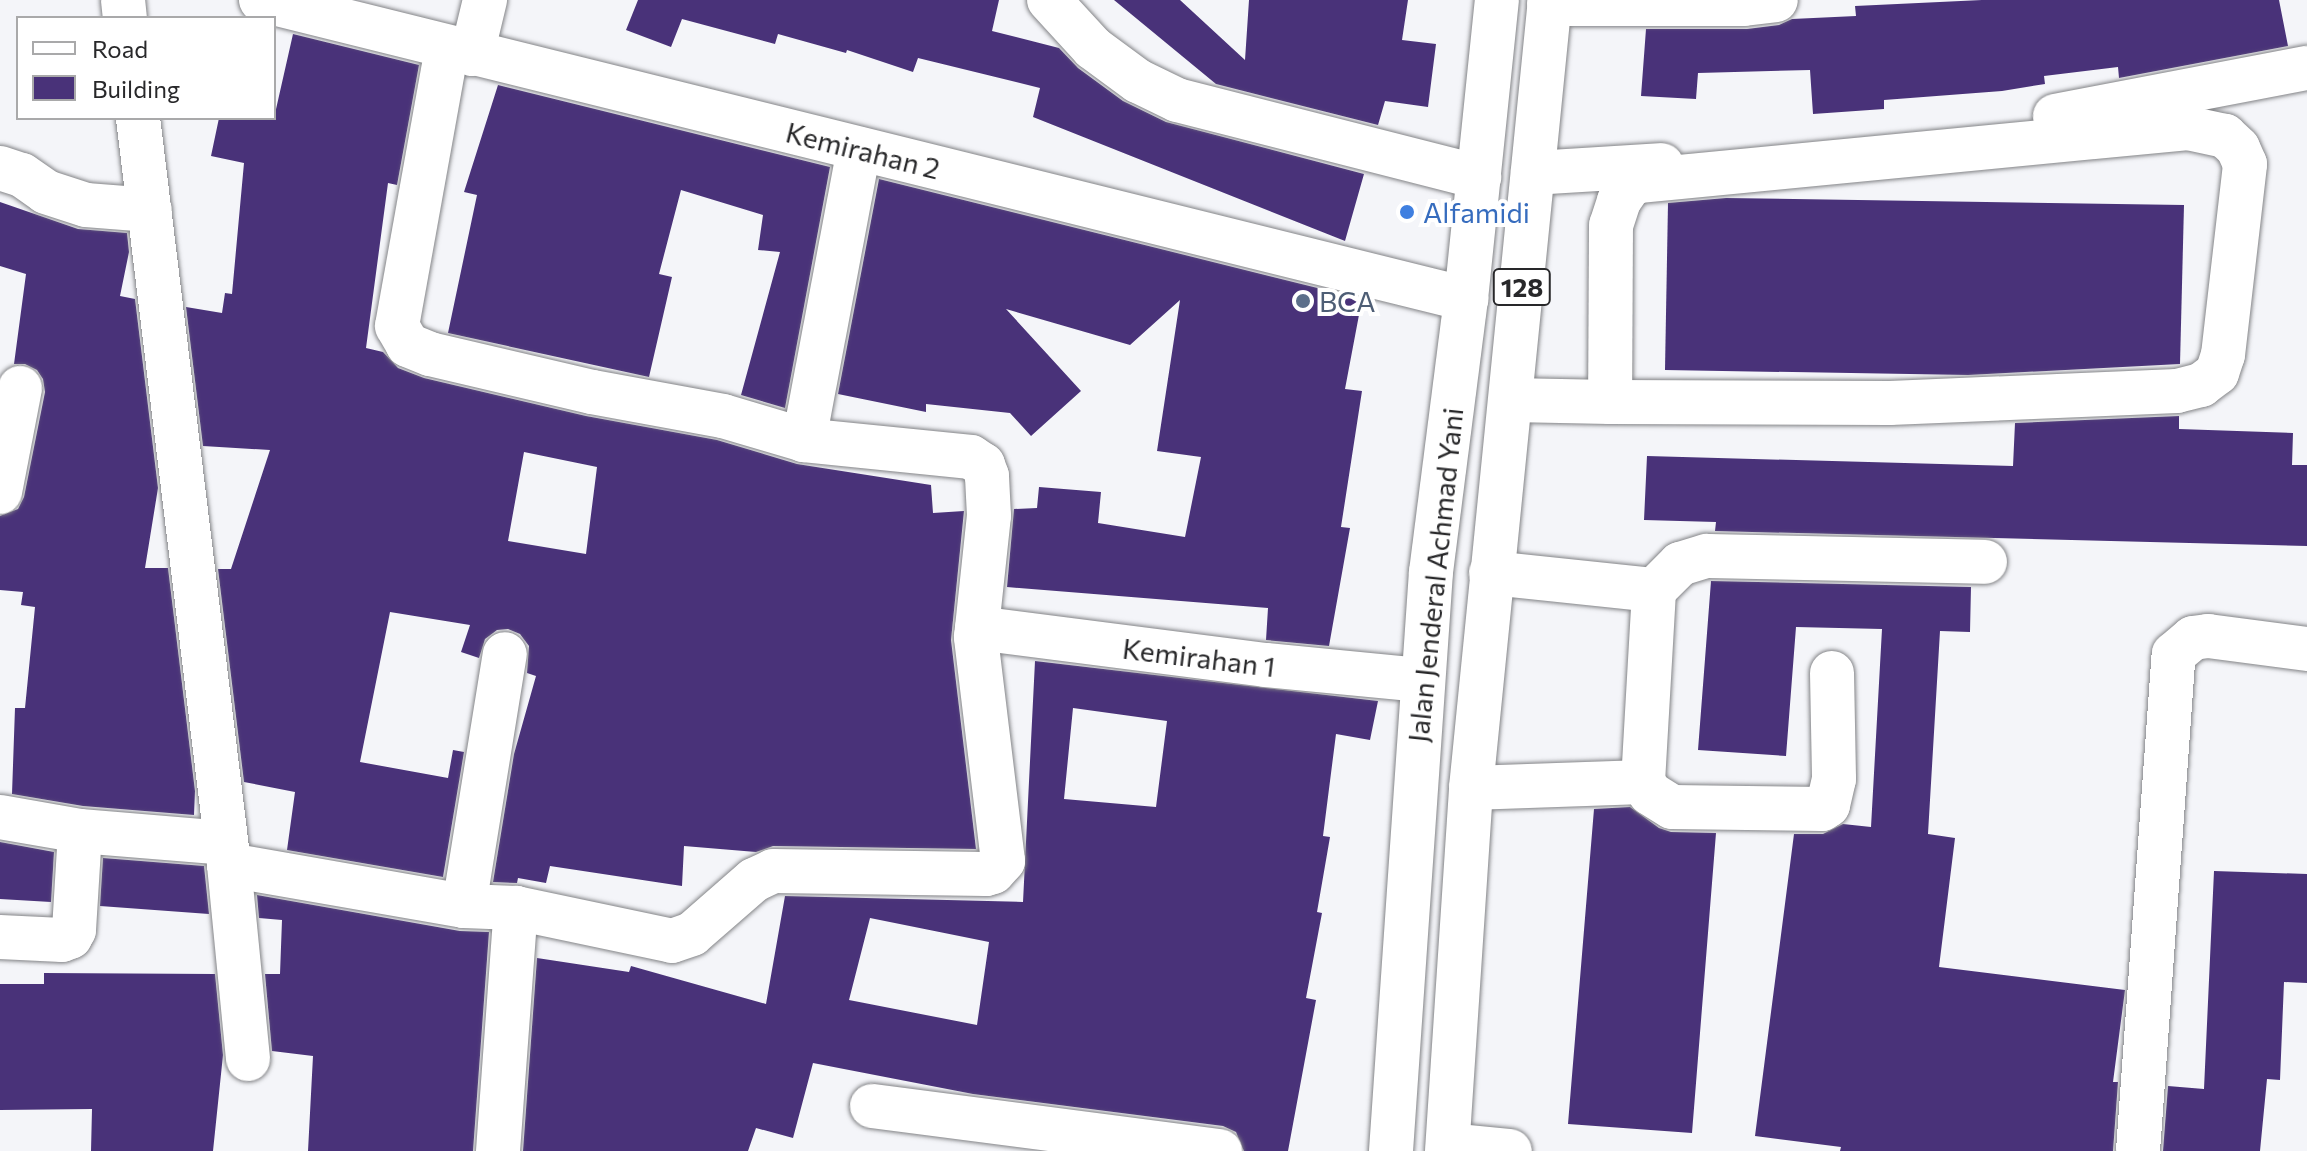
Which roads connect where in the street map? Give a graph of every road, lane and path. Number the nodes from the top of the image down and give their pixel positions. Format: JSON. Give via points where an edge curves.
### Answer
{"nodes":[{"id":1,"x":261,"y":0,"type":"edge"},
{"id":2,"x":485,"y":0,"type":"edge"},
{"id":3,"x":1049,"y":0,"type":"edge"},
{"id":4,"x":1497,"y":0,"type":"edge"},
{"id":5,"x":1776,"y":0,"type":"edge"},
{"id":6,"x":1549,"y":2,"type":"edge"},
{"id":7,"x":460,"y":51,"type":"junction"},
{"id":8,"x":2307,"y":68,"type":"edge"},
{"id":9,"x":138,"y":120,"type":"edge"},
{"id":10,"x":859,"y":149,"type":"junction"},
{"id":11,"x":0,"y":168,"type":"edge"},
{"id":12,"x":1533,"y":173,"type":"junction"},
{"id":13,"x":1479,"y":177,"type":"junction"},
{"id":14,"x":150,"y":210,"type":"junction"},
{"id":15,"x":1466,"y":299,"type":"junction"},
{"id":16,"x":20,"y":388,"type":"dead end"},
{"id":17,"x":1511,"y":400,"type":"junction"},
{"id":18,"x":1610,"y":402,"type":"junction"},
{"id":19,"x":804,"y":440,"type":"junction"},
{"id":20,"x":0,"y":492,"type":"edge"},
{"id":21,"x":1985,"y":562,"type":"dead end"},
{"id":22,"x":1431,"y":572,"type":"junction"},
{"id":23,"x":1491,"y":573,"type":"junction"},
{"id":24,"x":1654,"y":590,"type":"junction"},
{"id":25,"x":977,"y":628,"type":"junction"},
{"id":26,"x":2307,"y":649,"type":"edge"},
{"id":27,"x":505,"y":654,"type":"dead end"},
{"id":28,"x":1832,"y":673,"type":"dead end"},
{"id":29,"x":1422,"y":680,"type":"junction"},
{"id":30,"x":1643,"y":782,"type":"junction"},
{"id":31,"x":1471,"y":788,"type":"junction"},
{"id":32,"x":0,"y":817,"type":"edge"},
{"id":33,"x":80,"y":831,"type":"junction"},
{"id":34,"x":227,"y":854,"type":"junction"},
{"id":35,"x":464,"y":906,"type":"junction"},
{"id":36,"x":516,"y":908,"type":"junction"},
{"id":37,"x":0,"y":937,"type":"edge"},
{"id":38,"x":248,"y":1059,"type":"dead end"},
{"id":39,"x":872,"y":1106,"type":"dead end"},
{"id":40,"x":1448,"y":1148,"type":"edge"},
{"id":41,"x":498,"y":1151,"type":"edge"},
{"id":42,"x":1220,"y":1151,"type":"edge"},
{"id":43,"x":1391,"y":1151,"type":"edge"},
{"id":44,"x":1510,"y":1151,"type":"edge"},
{"id":45,"x":2138,"y":1151,"type":"edge"}],
"edges":[{"from":1,"to":7,"type":"street","name":"Kemirahan 2"},
{"from":2,"to":7,"type":"street"},
{"from":3,"to":13,"type":"street","via":[[1093,48],[1138,81],[1177,100]]},
{"from":4,"to":13,"type":"street","name":"Jalan Jenderal Achmad Yani","number":"128"},
{"from":5,"to":6,"type":"street","via":[[1713,5]]},
{"from":6,"to":12,"type":"street","name":"Jalan Jenderal Achmad Yani","number":"128"},
{"from":7,"to":10,"type":"street","name":"Kemirahan 2"},
{"from":7,"to":19,"type":"street","via":[[397,326],[408,345],[592,392],[723,416]]},
{"from":8,"to":12,"type":"street","via":[[1976,132],[1726,161]]},
{"from":9,"to":14,"type":"street"},
{"from":10,"to":15,"type":"street","name":"Kemirahan 2"},
{"from":10,"to":19,"type":"street"},
{"from":11,"to":14,"type":"street","via":[[86,205]]},
{"from":12,"to":17,"type":"street","name":"Jalan Jenderal Achmad Yani","number":"128"},
{"from":13,"to":15,"type":"street","name":"Jalan Jenderal Achmad Yani","number":"128"},
{"from":14,"to":34,"type":"street"},
{"from":15,"to":22,"type":"street","name":"Jalan Jenderal Achmad Yani","number":"128"},
{"from":16,"to":20,"type":"street"},
{"from":17,"to":18,"type":"street"},
{"from":17,"to":23,"type":"street","name":"Jalan Jenderal Achmad Yani","number":"128"},
{"from":18,"to":18,"type":"street","via":[[1890,403],[2177,391],[2201,385],[2217,373],[2223,355],[2245,164],[2225,136],[2188,128],[1639,181],[1619,201],[1611,225]]},
{"from":19,"to":25,"type":"street","via":[[971,457],[983,465],[989,516]]},
{"from":21,"to":24,"type":"street","via":[[1707,556],[1680,564]]},
{"from":22,"to":23,"type":"street"},
{"from":22,"to":29,"type":"street","name":"Jalan Jenderal Achmad Yani","number":"128"},
{"from":23,"to":24,"type":"street"},
{"from":23,"to":31,"type":"street","name":"Jalan Jenderal Achmad Yani","number":"128"},
{"from":24,"to":30,"type":"street"},
{"from":25,"to":29,"type":"street","name":"Kemirahan 1"},
{"from":25,"to":36,"type":"street","via":[[1003,857],[993,872],[773,871],[760,875],[683,940],[672,941]]},
{"from":26,"to":45,"type":"street","via":[[2208,636],[2193,638],[2174,654]]},
{"from":27,"to":35,"type":"street"},
{"from":28,"to":30,"type":"street","via":[[1834,779],[1828,805],[1822,809],[1672,807]]},
{"from":29,"to":43,"type":"street","name":"Jalan Jenderal Achmad Yani","number":"128"},
{"from":30,"to":31,"type":"street"},
{"from":31,"to":40,"type":"street","name":"Jalan Jenderal Achmad Yani","number":"128"},
{"from":32,"to":33,"type":"street"},
{"from":33,"to":34,"type":"street"},
{"from":33,"to":37,"type":"street","via":[[70,937]]},
{"from":34,"to":35,"type":"street"},
{"from":34,"to":38,"type":"street"},
{"from":35,"to":36,"type":"street"},
{"from":36,"to":41,"type":"street"},
{"from":39,"to":42,"type":"street"},
{"from":40,"to":44,"type":"street"}]}
